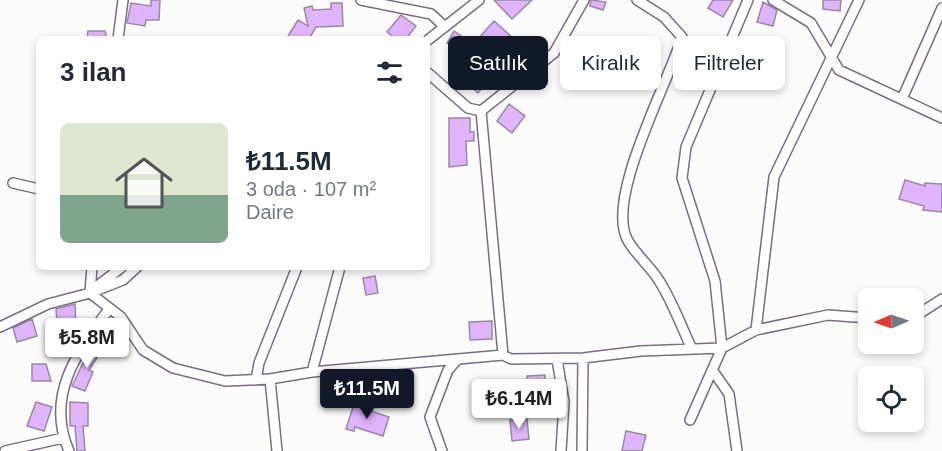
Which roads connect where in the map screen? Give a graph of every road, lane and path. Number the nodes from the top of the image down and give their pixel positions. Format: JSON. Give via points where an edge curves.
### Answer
{"nodes":[{"id":1,"x":123,"y":0,"type":"edge"},
{"id":2,"x":361,"y":0,"type":"edge"},
{"id":3,"x":479,"y":0,"type":"edge"},
{"id":4,"x":584,"y":0,"type":"edge"},
{"id":5,"x":637,"y":0,"type":"edge"},
{"id":6,"x":748,"y":0,"type":"edge"},
{"id":7,"x":773,"y":0,"type":"edge"},
{"id":8,"x":859,"y":0,"type":"edge"},
{"id":9,"x":942,"y":8,"type":"edge"},
{"id":10,"x":445,"y":27,"type":"junction"},
{"id":11,"x":118,"y":36,"type":"edge"},
{"id":12,"x":430,"y":38,"type":"edge"},
{"id":13,"x":832,"y":59,"type":"junction"},
{"id":14,"x":430,"y":75,"type":"edge"},
{"id":15,"x":902,"y":99,"type":"junction"},
{"id":16,"x":481,"y":111,"type":"junction"},
{"id":17,"x":942,"y":118,"type":"edge"},
{"id":18,"x":13,"y":183,"type":"dead end"},
{"id":19,"x":36,"y":188,"type":"edge"},
{"id":20,"x":92,"y":270,"type":"edge"},
{"id":21,"x":118,"y":270,"type":"edge"},
{"id":22,"x":134,"y":270,"type":"edge"},
{"id":23,"x":296,"y":270,"type":"edge"},
{"id":24,"x":339,"y":270,"type":"edge"},
{"id":25,"x":90,"y":292,"type":"junction"},
{"id":26,"x":942,"y":299,"type":"edge"},
{"id":27,"x":109,"y":309,"type":"junction"},
{"id":28,"x":924,"y":311,"type":"edge"},
{"id":29,"x":858,"y":317,"type":"edge"},
{"id":30,"x":0,"y":327,"type":"edge"},
{"id":31,"x":756,"y":330,"type":"junction"},
{"id":32,"x":722,"y":348,"type":"junction"},
{"id":33,"x":692,"y":349,"type":"junction"},
{"id":34,"x":503,"y":355,"type":"junction"},
{"id":35,"x":583,"y":358,"type":"junction"},
{"id":36,"x":557,"y":359,"type":"junction"},
{"id":37,"x":457,"y":360,"type":"junction"},
{"id":38,"x":714,"y":371,"type":"junction"},
{"id":39,"x":312,"y":372,"type":"junction"},
{"id":40,"x":270,"y":379,"type":"junction"},
{"id":41,"x":256,"y":380,"type":"junction"},
{"id":42,"x":690,"y":420,"type":"dead end"},
{"id":43,"x":63,"y":438,"type":"junction"},
{"id":44,"x":5,"y":451,"type":"edge"},
{"id":45,"x":69,"y":451,"type":"edge"},
{"id":46,"x":277,"y":451,"type":"edge"},
{"id":47,"x":442,"y":451,"type":"edge"},
{"id":48,"x":561,"y":451,"type":"edge"},
{"id":49,"x":582,"y":451,"type":"edge"},
{"id":50,"x":737,"y":451,"type":"edge"}],
"edges":[{"from":1,"to":11,"type":"street"},
{"from":2,"to":10,"type":"street","via":[[431,14]]},
{"from":3,"to":10,"type":"street"},
{"from":4,"to":16,"type":"street","via":[[554,53]]},
{"from":5,"to":33,"type":"street","via":[[664,17],[682,37],[635,154],[622,199],[626,238],[658,279]]},
{"from":6,"to":32,"type":"street","via":[[686,147],[682,178],[715,281]]},
{"from":7,"to":13,"type":"street","via":[[811,23]]},
{"from":8,"to":13,"type":"street"},
{"from":9,"to":15,"type":"street"},
{"from":10,"to":12,"type":"street"},
{"from":13,"to":15,"type":"street","via":[[840,70]]},
{"from":13,"to":31,"type":"street","via":[[774,177]]},
{"from":14,"to":16,"type":"street","via":[[468,108]]},
{"from":15,"to":17,"type":"street"},
{"from":16,"to":34,"type":"street"},
{"from":18,"to":19,"type":"street"},
{"from":20,"to":25,"type":"street"},
{"from":21,"to":25,"type":"street"},
{"from":22,"to":25,"type":"street","via":[[123,280]]},
{"from":23,"to":41,"type":"street"},
{"from":24,"to":39,"type":"street"},
{"from":25,"to":27,"type":"street"},
{"from":25,"to":30,"type":"street","via":[[48,304]]},
{"from":26,"to":28,"type":"street"},
{"from":27,"to":41,"type":"street","via":[[121,317],[143,350],[173,368],[225,381]]},
{"from":27,"to":43,"type":"street","via":[[68,372],[63,395]]},
{"from":29,"to":31,"type":"street","via":[[828,315]]},
{"from":31,"to":32,"type":"street"},
{"from":32,"to":33,"type":"street"},
{"from":32,"to":38,"type":"street"},
{"from":33,"to":35,"type":"street"},
{"from":34,"to":36,"type":"street","via":[[512,359]]},
{"from":34,"to":37,"type":"street"},
{"from":35,"to":36,"type":"street"},
{"from":35,"to":49,"type":"street"},
{"from":36,"to":48,"type":"street","via":[[564,402]]},
{"from":37,"to":39,"type":"street"},
{"from":37,"to":47,"type":"street","via":[[448,370],[430,417]]},
{"from":38,"to":42,"type":"street"},
{"from":38,"to":50,"type":"street","via":[[729,394]]},
{"from":39,"to":40,"type":"street"},
{"from":40,"to":41,"type":"street"},
{"from":40,"to":46,"type":"street"},
{"from":43,"to":44,"type":"street"},
{"from":43,"to":45,"type":"street"}]}
